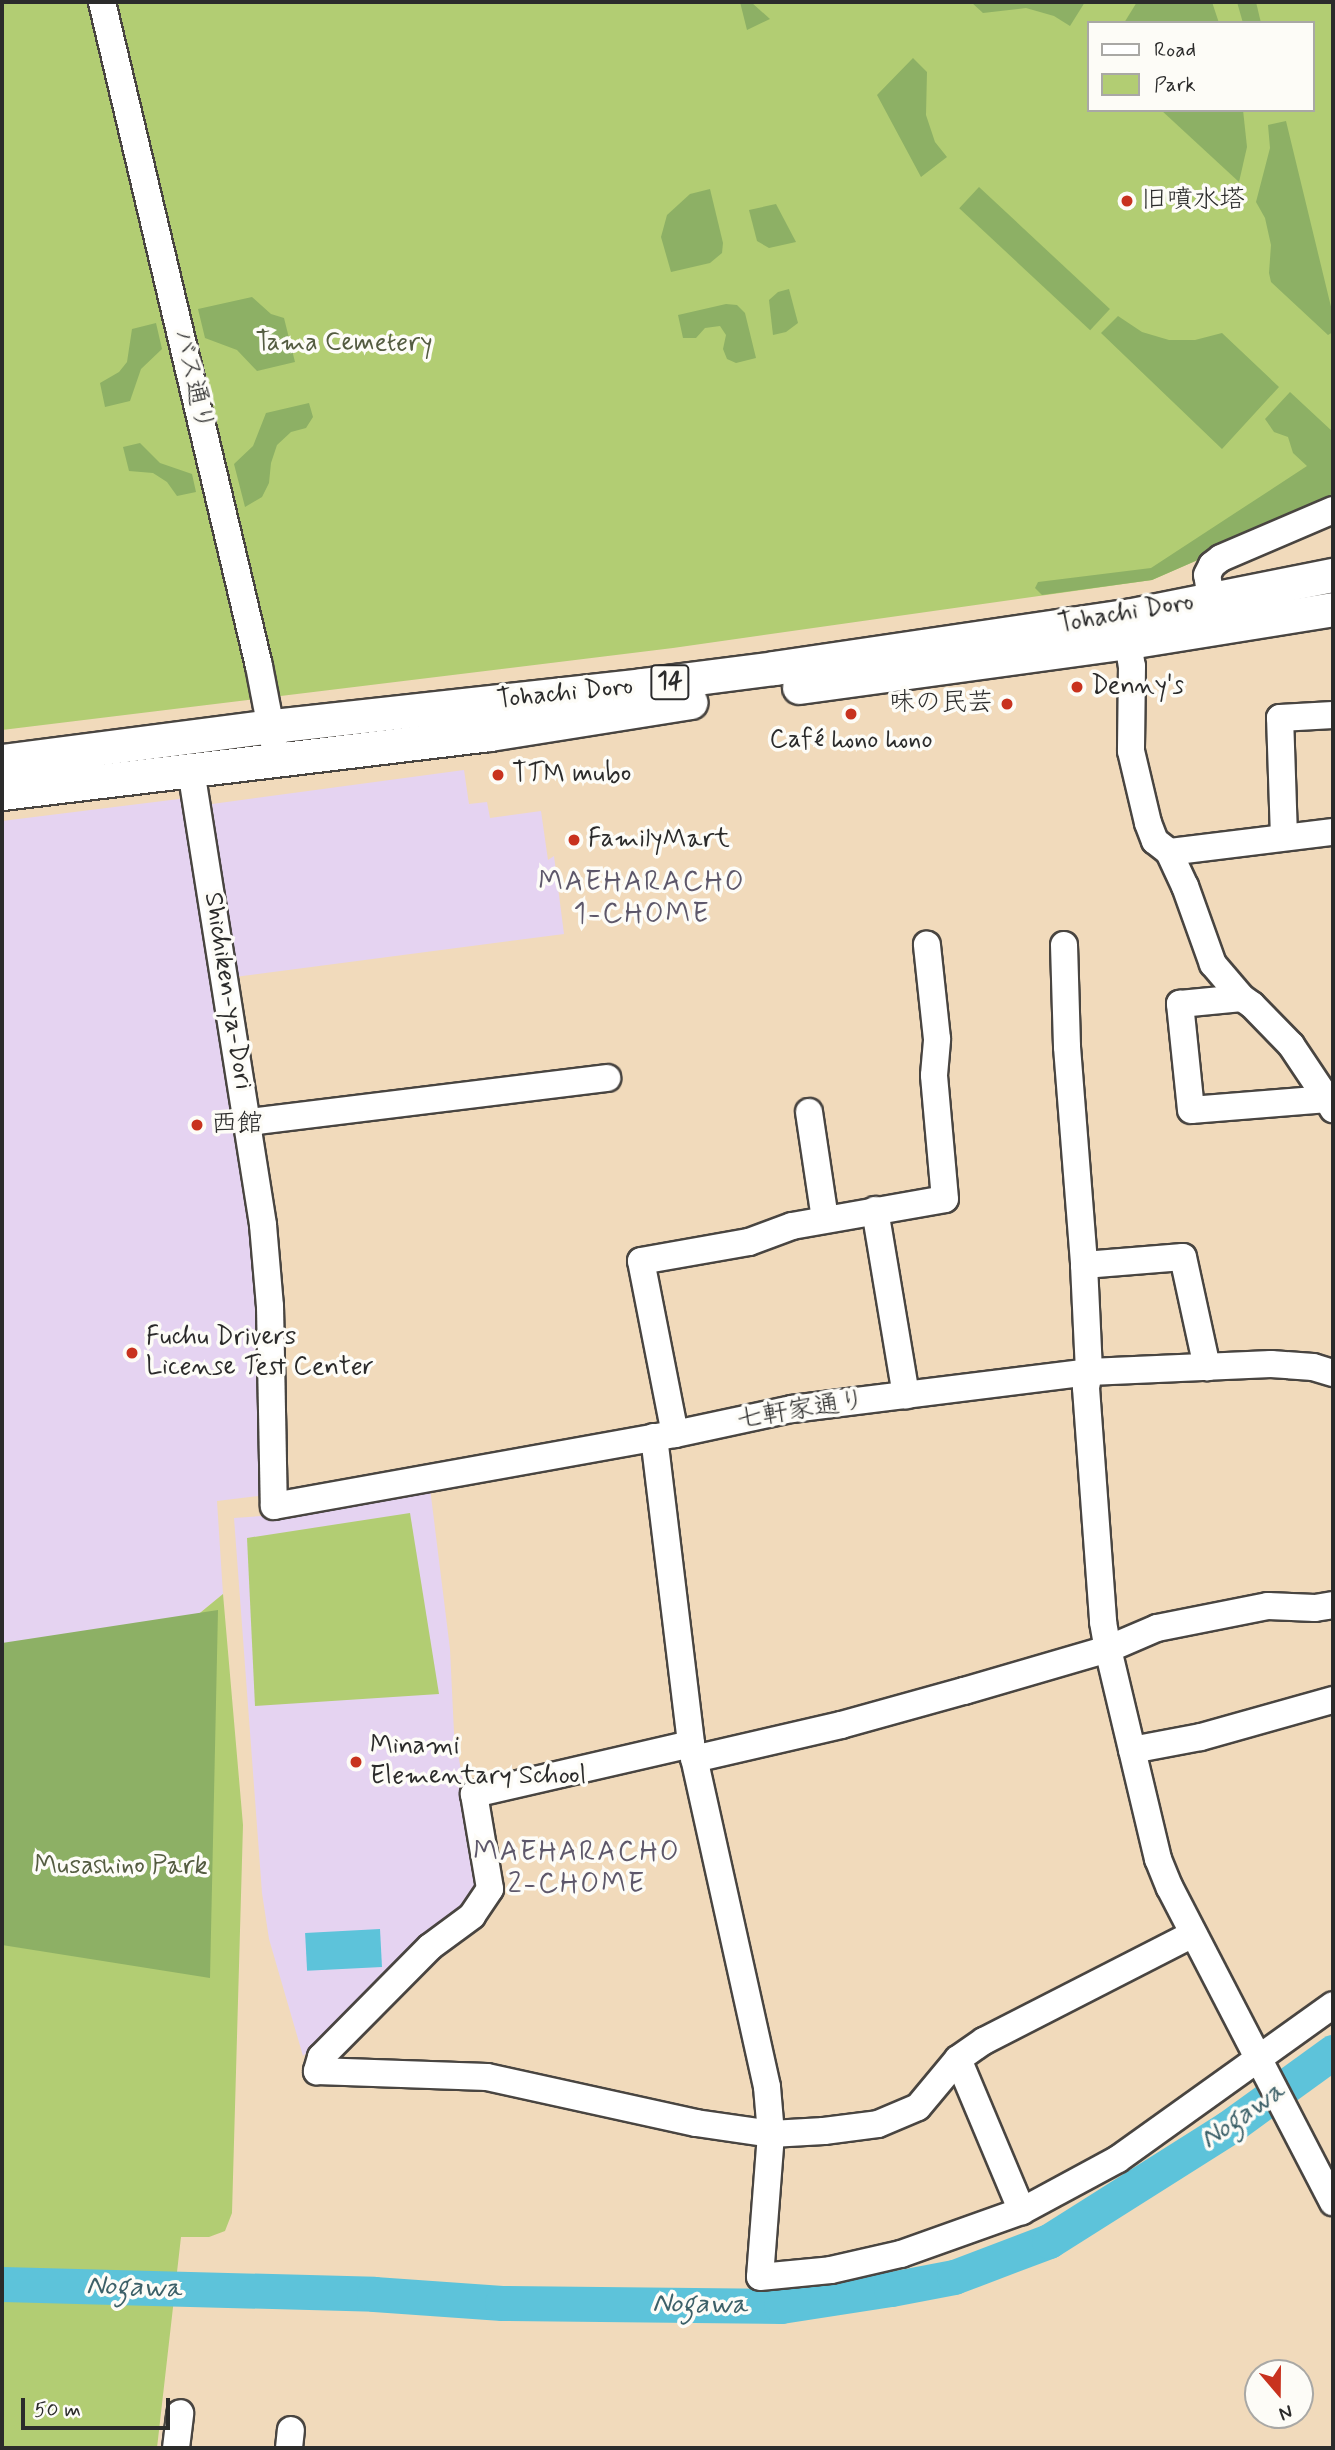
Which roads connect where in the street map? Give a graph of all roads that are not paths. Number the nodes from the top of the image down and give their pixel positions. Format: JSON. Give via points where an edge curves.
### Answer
{"nodes":[{"id":1,"x":102,"y":2,"type":"edge"},
{"id":2,"x":1333,"y":510,"type":"edge"},
{"id":3,"x":1333,"y":575,"type":"edge"},
{"id":4,"x":1211,"y":599,"type":"junction"},
{"id":5,"x":1333,"y":609,"type":"edge"},
{"id":6,"x":1128,"y":642,"type":"junction"},
{"id":7,"x":1333,"y":715,"type":"edge"},
{"id":8,"x":271,"y":726,"type":"junction"},
{"id":9,"x":39,"y":756,"type":"junction"},
{"id":10,"x":276,"y":759,"type":"junction"},
{"id":11,"x":2,"y":761,"type":"edge"},
{"id":12,"x":198,"y":769,"type":"junction"},
{"id":13,"x":2,"y":793,"type":"edge"},
{"id":14,"x":1333,"y":832,"type":"edge"},
{"id":15,"x":1284,"y":837,"type":"junction"},
{"id":16,"x":1169,"y":852,"type":"junction"},
{"id":17,"x":928,"y":945,"type":"dead end"},
{"id":18,"x":1064,"y":945,"type":"dead end"},
{"id":19,"x":1242,"y":998,"type":"junction"},
{"id":20,"x":607,"y":1078,"type":"dead end"},
{"id":21,"x":1330,"y":1104,"type":"edge"},
{"id":22,"x":809,"y":1112,"type":"dead end"},
{"id":23,"x":249,"y":1122,"type":"junction"},
{"id":24,"x":875,"y":1210,"type":"junction"},
{"id":25,"x":825,"y":1219,"type":"junction"},
{"id":26,"x":1084,"y":1265,"type":"junction"},
{"id":27,"x":1207,"y":1367,"type":"junction"},
{"id":28,"x":1089,"y":1373,"type":"junction"},
{"id":29,"x":1333,"y":1373,"type":"edge"},
{"id":30,"x":906,"y":1395,"type":"junction"},
{"id":31,"x":665,"y":1435,"type":"junction"},
{"id":32,"x":274,"y":1506,"type":"joint"},
{"id":33,"x":1333,"y":1605,"type":"edge"},
{"id":34,"x":1108,"y":1649,"type":"junction"},
{"id":35,"x":1333,"y":1700,"type":"edge"},
{"id":36,"x":1132,"y":1749,"type":"junction"},
{"id":37,"x":692,"y":1752,"type":"junction"},
{"id":38,"x":1193,"y":1934,"type":"junction"},
{"id":39,"x":1333,"y":2005,"type":"edge"},
{"id":40,"x":958,"y":2059,"type":"junction"},
{"id":41,"x":1260,"y":2060,"type":"junction"},
{"id":42,"x":772,"y":2134,"type":"junction"},
{"id":43,"x":1333,"y":2202,"type":"edge"},
{"id":44,"x":1022,"y":2211,"type":"junction"},
{"id":45,"x":180,"y":2413,"type":"dead end"},
{"id":46,"x":176,"y":2448,"type":"edge"}],
"edges":[{"from":1,"to":8,"type":"street","name":"バス通り"},
{"from":2,"to":4,"type":"street","via":[[1221,558],[1207,575]]},
{"from":3,"to":4,"type":"main road","name":"Tohachi Doro","number":"14"},
{"from":4,"to":8,"type":"main road","name":"Tohachi Doro","number":"14","via":[[1127,617],[642,685]]},
{"from":5,"to":6,"type":"main road","name":"Tohachi Doro","number":"14"},
{"from":6,"to":10,"type":"main road","name":"Tohachi Doro","number":"14","via":[[588,716],[489,734]]},
{"from":6,"to":16,"type":"street","via":[[1133,767],[1154,841]]},
{"from":7,"to":15,"type":"street","via":[[1280,718]]},
{"from":8,"to":9,"type":"main road","name":"Tohachi Doro","number":"14"},
{"from":8,"to":10,"type":"street","name":"バス通り"},
{"from":9,"to":11,"type":"main road","name":"Tohachi Doro","number":"14"},
{"from":9,"to":12,"type":"main road","via":[[131,758],[192,750],[203,758]]},
{"from":10,"to":12,"type":"main road","name":"Tohachi Doro","number":"14"},
{"from":12,"to":13,"type":"main road","name":"Tohachi Doro","number":"14"},
{"from":12,"to":23,"type":"street","name":"Shichiken-ya-Dori"},
{"from":14,"to":15,"type":"street"},
{"from":15,"to":16,"type":"street"},
{"from":16,"to":19,"type":"street","via":[[1213,964]]},
{"from":17,"to":24,"type":"street","via":[[945,1199]]},
{"from":18,"to":26,"type":"street"},
{"from":19,"to":21,"type":"street","via":[[1291,1045]]},
{"from":19,"to":21,"type":"street","via":[[1180,1003],[1191,1110]]},
{"from":20,"to":23,"type":"street"},
{"from":22,"to":25,"type":"street"},
{"from":23,"to":32,"type":"street","name":"Shichiken-ya-Dori","via":[[270,1306]]},
{"from":24,"to":25,"type":"street"},
{"from":24,"to":30,"type":"street"},
{"from":25,"to":31,"type":"street","via":[[749,1242],[641,1261]]},
{"from":26,"to":27,"type":"street","via":[[1183,1257]]},
{"from":26,"to":28,"type":"street"},
{"from":27,"to":28,"type":"street","name":"七軒家通り"},
{"from":27,"to":29,"type":"street","name":"七軒家通り","via":[[1271,1364]]},
{"from":28,"to":30,"type":"street","name":"七軒家通り"},
{"from":28,"to":34,"type":"street","via":[[1090,1453]]},
{"from":30,"to":31,"type":"street","name":"七軒家通り","via":[[792,1409]]},
{"from":31,"to":32,"type":"street","name":"七軒家通り"},
{"from":31,"to":37,"type":"street"},
{"from":33,"to":34,"type":"street","via":[[1268,1606],[1218,1615],[1157,1628]]},
{"from":34,"to":36,"type":"street"},
{"from":34,"to":37,"type":"street","via":[[841,1725]]},
{"from":35,"to":36,"type":"street","via":[[1201,1737]]},
{"from":36,"to":38,"type":"street","via":[[1158,1859]]},
{"from":37,"to":42,"type":"street","via":[[767,2087]]},
{"from":37,"to":42,"type":"street","via":[[474,1794],[490,1889],[472,1916],[430,1947],[321,2057],[317,2071],[487,2077],[696,2123]]},
{"from":38,"to":40,"type":"street","via":[[984,2041]]},
{"from":38,"to":41,"type":"street"},
{"from":39,"to":41,"type":"street"},
{"from":40,"to":42,"type":"street","via":[[918,2107],[878,2124]]},
{"from":40,"to":44,"type":"street"},
{"from":41,"to":43,"type":"street"},
{"from":41,"to":44,"type":"street","via":[[1118,2160]]},
{"from":42,"to":44,"type":"street","via":[[760,2277],[831,2270],[901,2254]]},
{"from":45,"to":46,"type":"street"}]}
